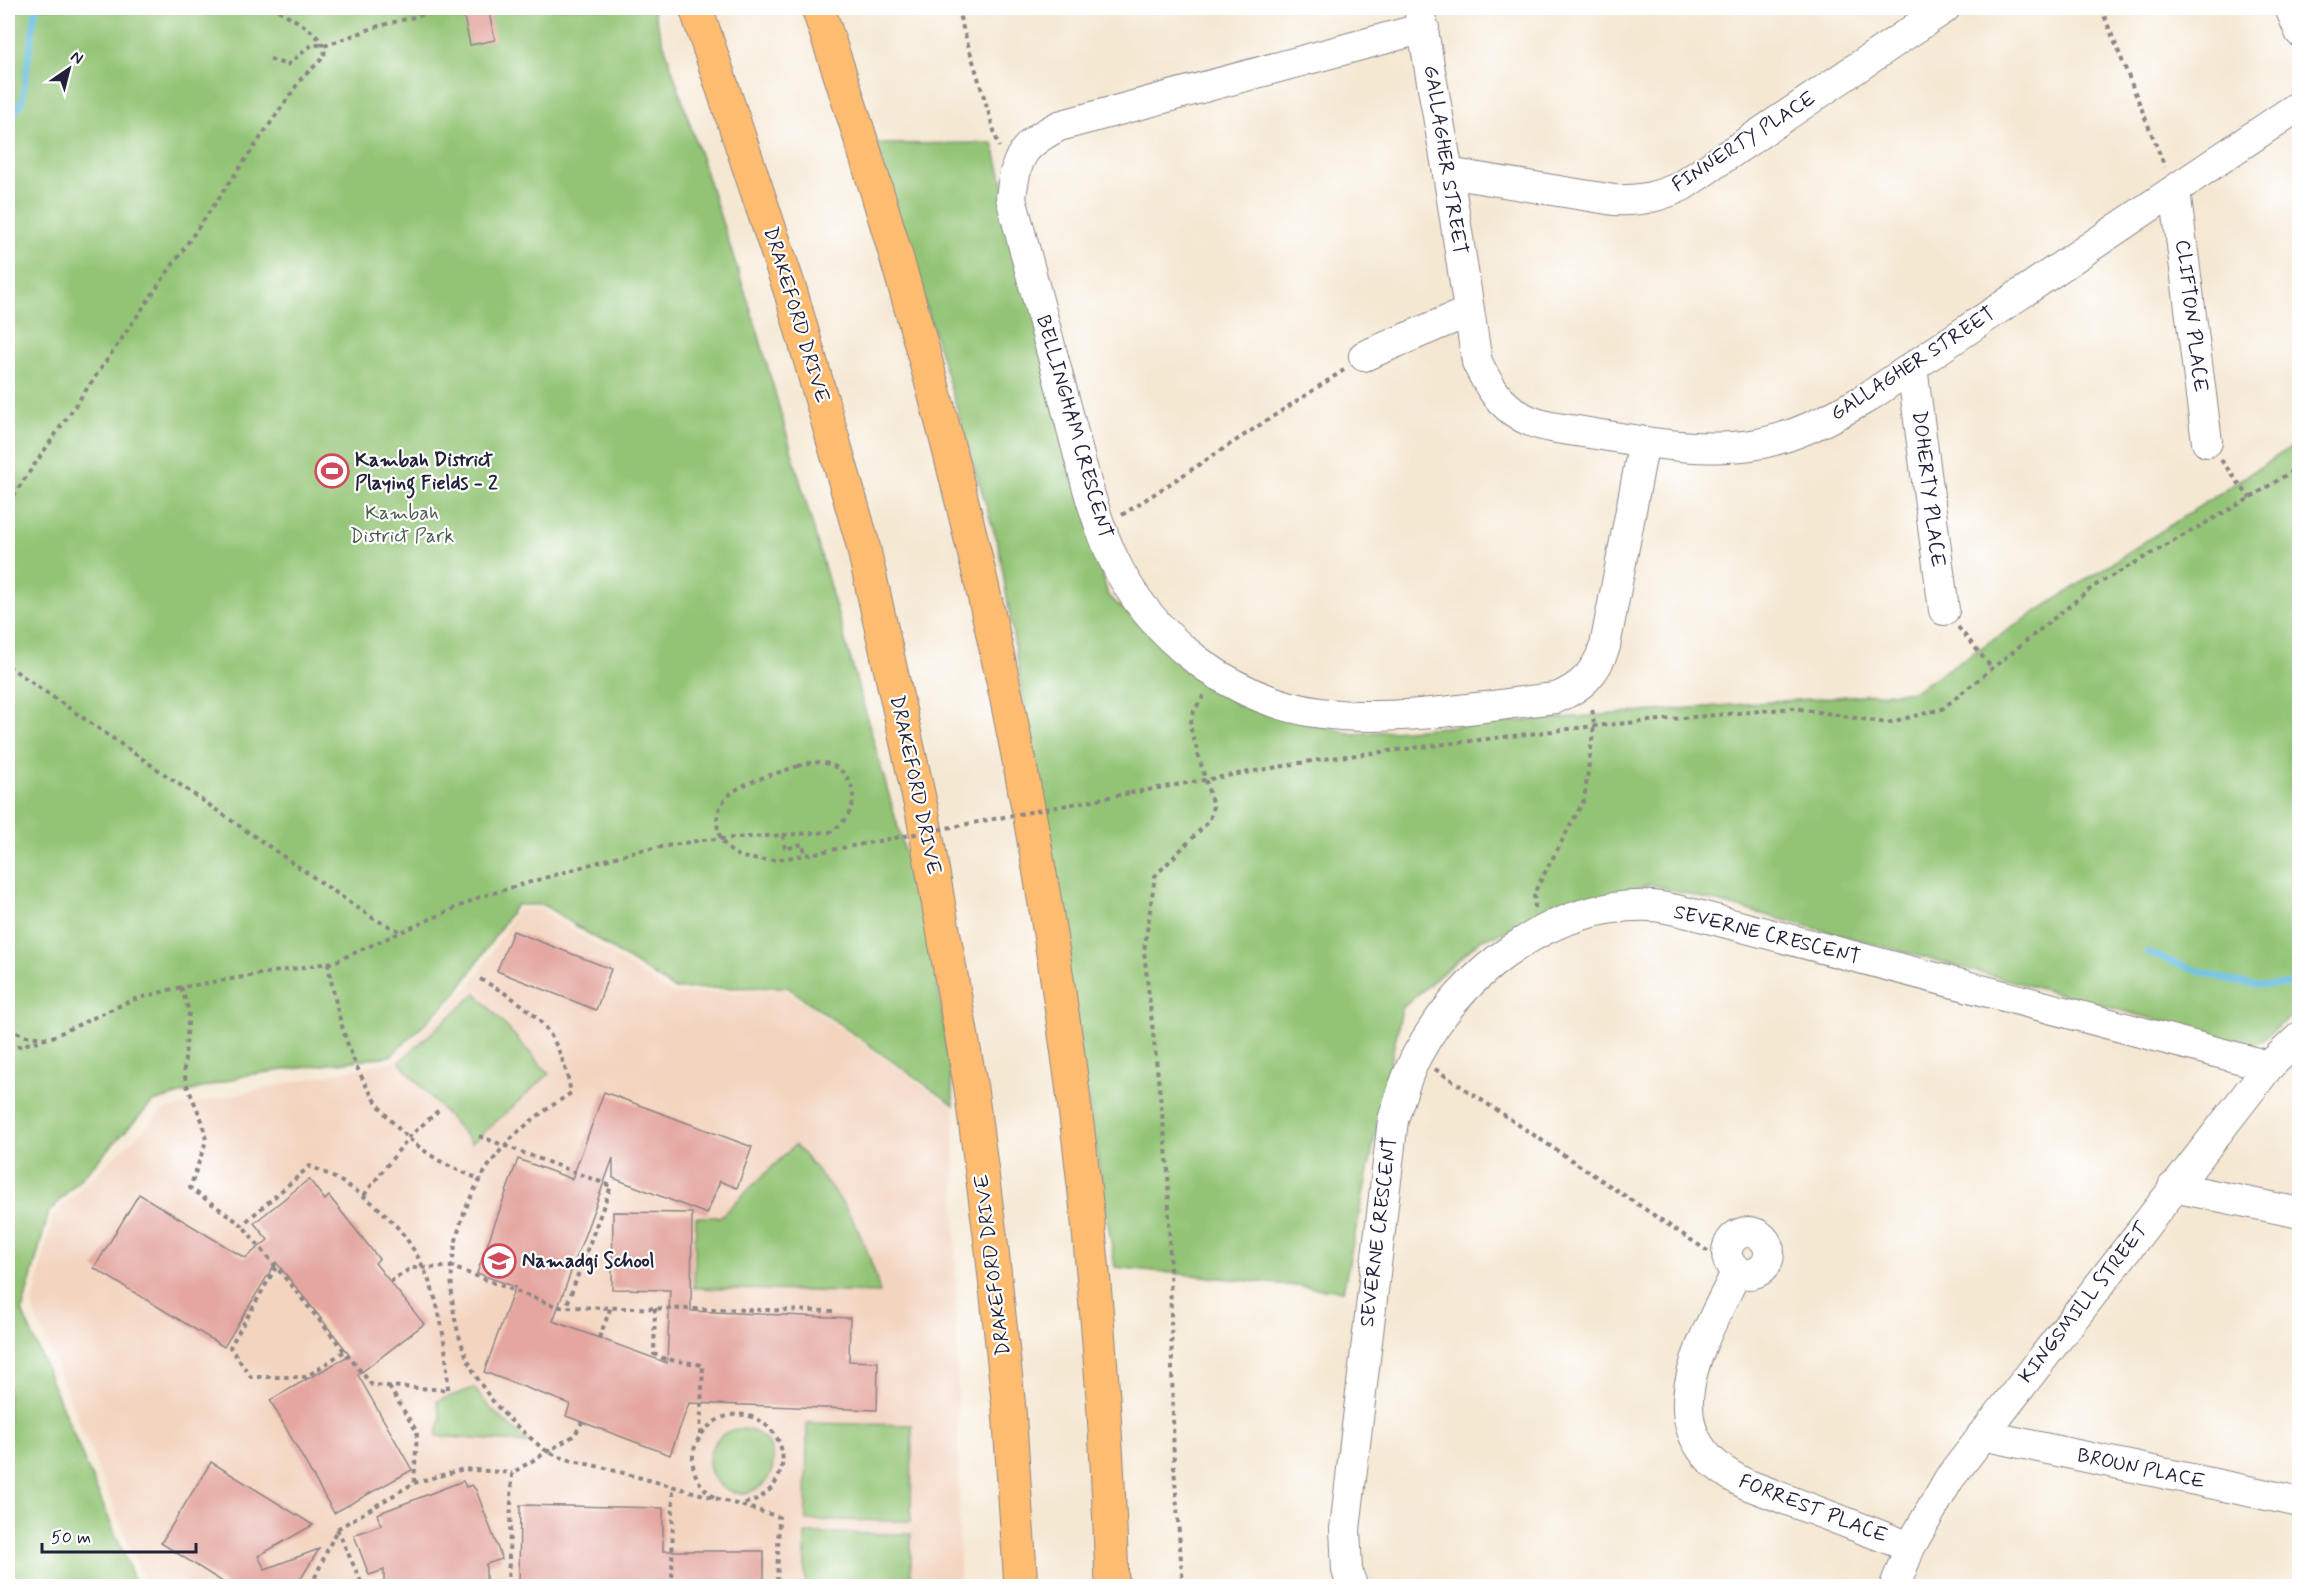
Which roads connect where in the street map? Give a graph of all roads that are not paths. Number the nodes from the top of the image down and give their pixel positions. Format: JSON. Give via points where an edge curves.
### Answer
{"nodes":[{"id":1,"x":696,"y":8,"type":"edge"},
{"id":2,"x":818,"y":8,"type":"edge"},
{"id":3,"x":1945,"y":8,"type":"edge"},
{"id":4,"x":2289,"y":8,"type":"edge"},
{"id":5,"x":1421,"y":18,"type":"edge"},
{"id":6,"x":2300,"y":32,"type":"edge"},
{"id":7,"x":2300,"y":105,"type":"edge"},
{"id":8,"x":1449,"y":173,"type":"junction"},
{"id":9,"x":2175,"y":190,"type":"junction"},
{"id":10,"x":1468,"y":312,"type":"junction"},
{"id":11,"x":1364,"y":356,"type":"road end"},
{"id":12,"x":1912,"y":368,"type":"junction"},
{"id":13,"x":1644,"y":442,"type":"junction"},
{"id":14,"x":2207,"y":442,"type":"road end"},
{"id":15,"x":1944,"y":610,"type":"road end"},
{"id":16,"x":2300,"y":1037,"type":"edge"},
{"id":17,"x":2269,"y":1066,"type":"junction"},
{"id":18,"x":2173,"y":1186,"type":"junction"},
{"id":19,"x":2300,"y":1213,"type":"edge"},
{"id":20,"x":1732,"y":1263,"type":"road end"},
{"id":21,"x":1982,"y":1435,"type":"junction"},
{"id":22,"x":2300,"y":1502,"type":"edge"},
{"id":23,"x":1910,"y":1547,"type":"junction"},
{"id":24,"x":1021,"y":1587,"type":"edge"},
{"id":25,"x":1112,"y":1587,"type":"edge"},
{"id":26,"x":1352,"y":1587,"type":"edge"},
{"id":27,"x":1894,"y":1587,"type":"edge"}],
"edges":[{"from":1,"to":24,"type":"highway","name":"DRAKEFORD DRIVE","via":[[791,293],[855,518],[923,816],[971,1089],[992,1250],[1009,1409]]},
{"from":2,"to":25,"type":"highway","via":[[896,252],[936,397],[973,542],[1017,744],[1052,945],[1085,1194],[1109,1489]]},
{"from":3,"to":8,"type":"street","name":"FINNERTY PLACE","via":[[1682,186],[1656,198],[1614,200]]},
{"from":4,"to":6,"type":"street"},
{"from":5,"to":8,"type":"street","name":"GALLAGHER STREET"},
{"from":5,"to":13,"type":"street","name":"BELLINGHAM CRESCENT","via":[[1059,126],[1035,138],[1021,153],[1011,198],[1101,529],[1124,578],[1169,637],[1207,668],[1249,692],[1312,711],[1372,717],[1556,698],[1573,691],[1599,664]]},
{"from":7,"to":9,"type":"street","name":"GALLAGHER STREET"},
{"from":8,"to":10,"type":"street","name":"GALLAGHER STREET"},
{"from":9,"to":12,"type":"street","name":"GALLAGHER STREET"},
{"from":9,"to":14,"type":"street","name":"CLIFTON PLACE"},
{"from":10,"to":11,"type":"street"},
{"from":10,"to":13,"type":"street","name":"GALLAGHER STREET","via":[[1477,362],[1490,389],[1523,418],[1551,427]]},
{"from":12,"to":13,"type":"street","name":"GALLAGHER STREET","via":[[1821,423],[1775,440],[1706,449]]},
{"from":12,"to":15,"type":"street","name":"DOHERTY PLACE"},
{"from":16,"to":17,"type":"street","name":"KINGSMILL STREET"},
{"from":17,"to":18,"type":"street","name":"KINGSMILL STREET"},
{"from":17,"to":26,"type":"street","name":"SEVERNE CRESCENT","via":[[1654,906],[1612,908],[1570,918],[1510,949],[1443,1014],[1418,1054],[1396,1109],[1388,1142],[1345,1529]]},
{"from":18,"to":19,"type":"street"},
{"from":18,"to":21,"type":"street","name":"KINGSMILL STREET"},
{"from":20,"to":23,"type":"street","name":"FORREST PLACE","via":[[1691,1370],[1690,1419],[1704,1454],[1723,1472],[1746,1484]]},
{"from":21,"to":22,"type":"street","name":"BROUN PLACE"},
{"from":21,"to":23,"type":"street","name":"KINGSMILL STREET","via":[[1949,1479]]},
{"from":23,"to":27,"type":"street","name":"KINGSMILL STREET"}]}
